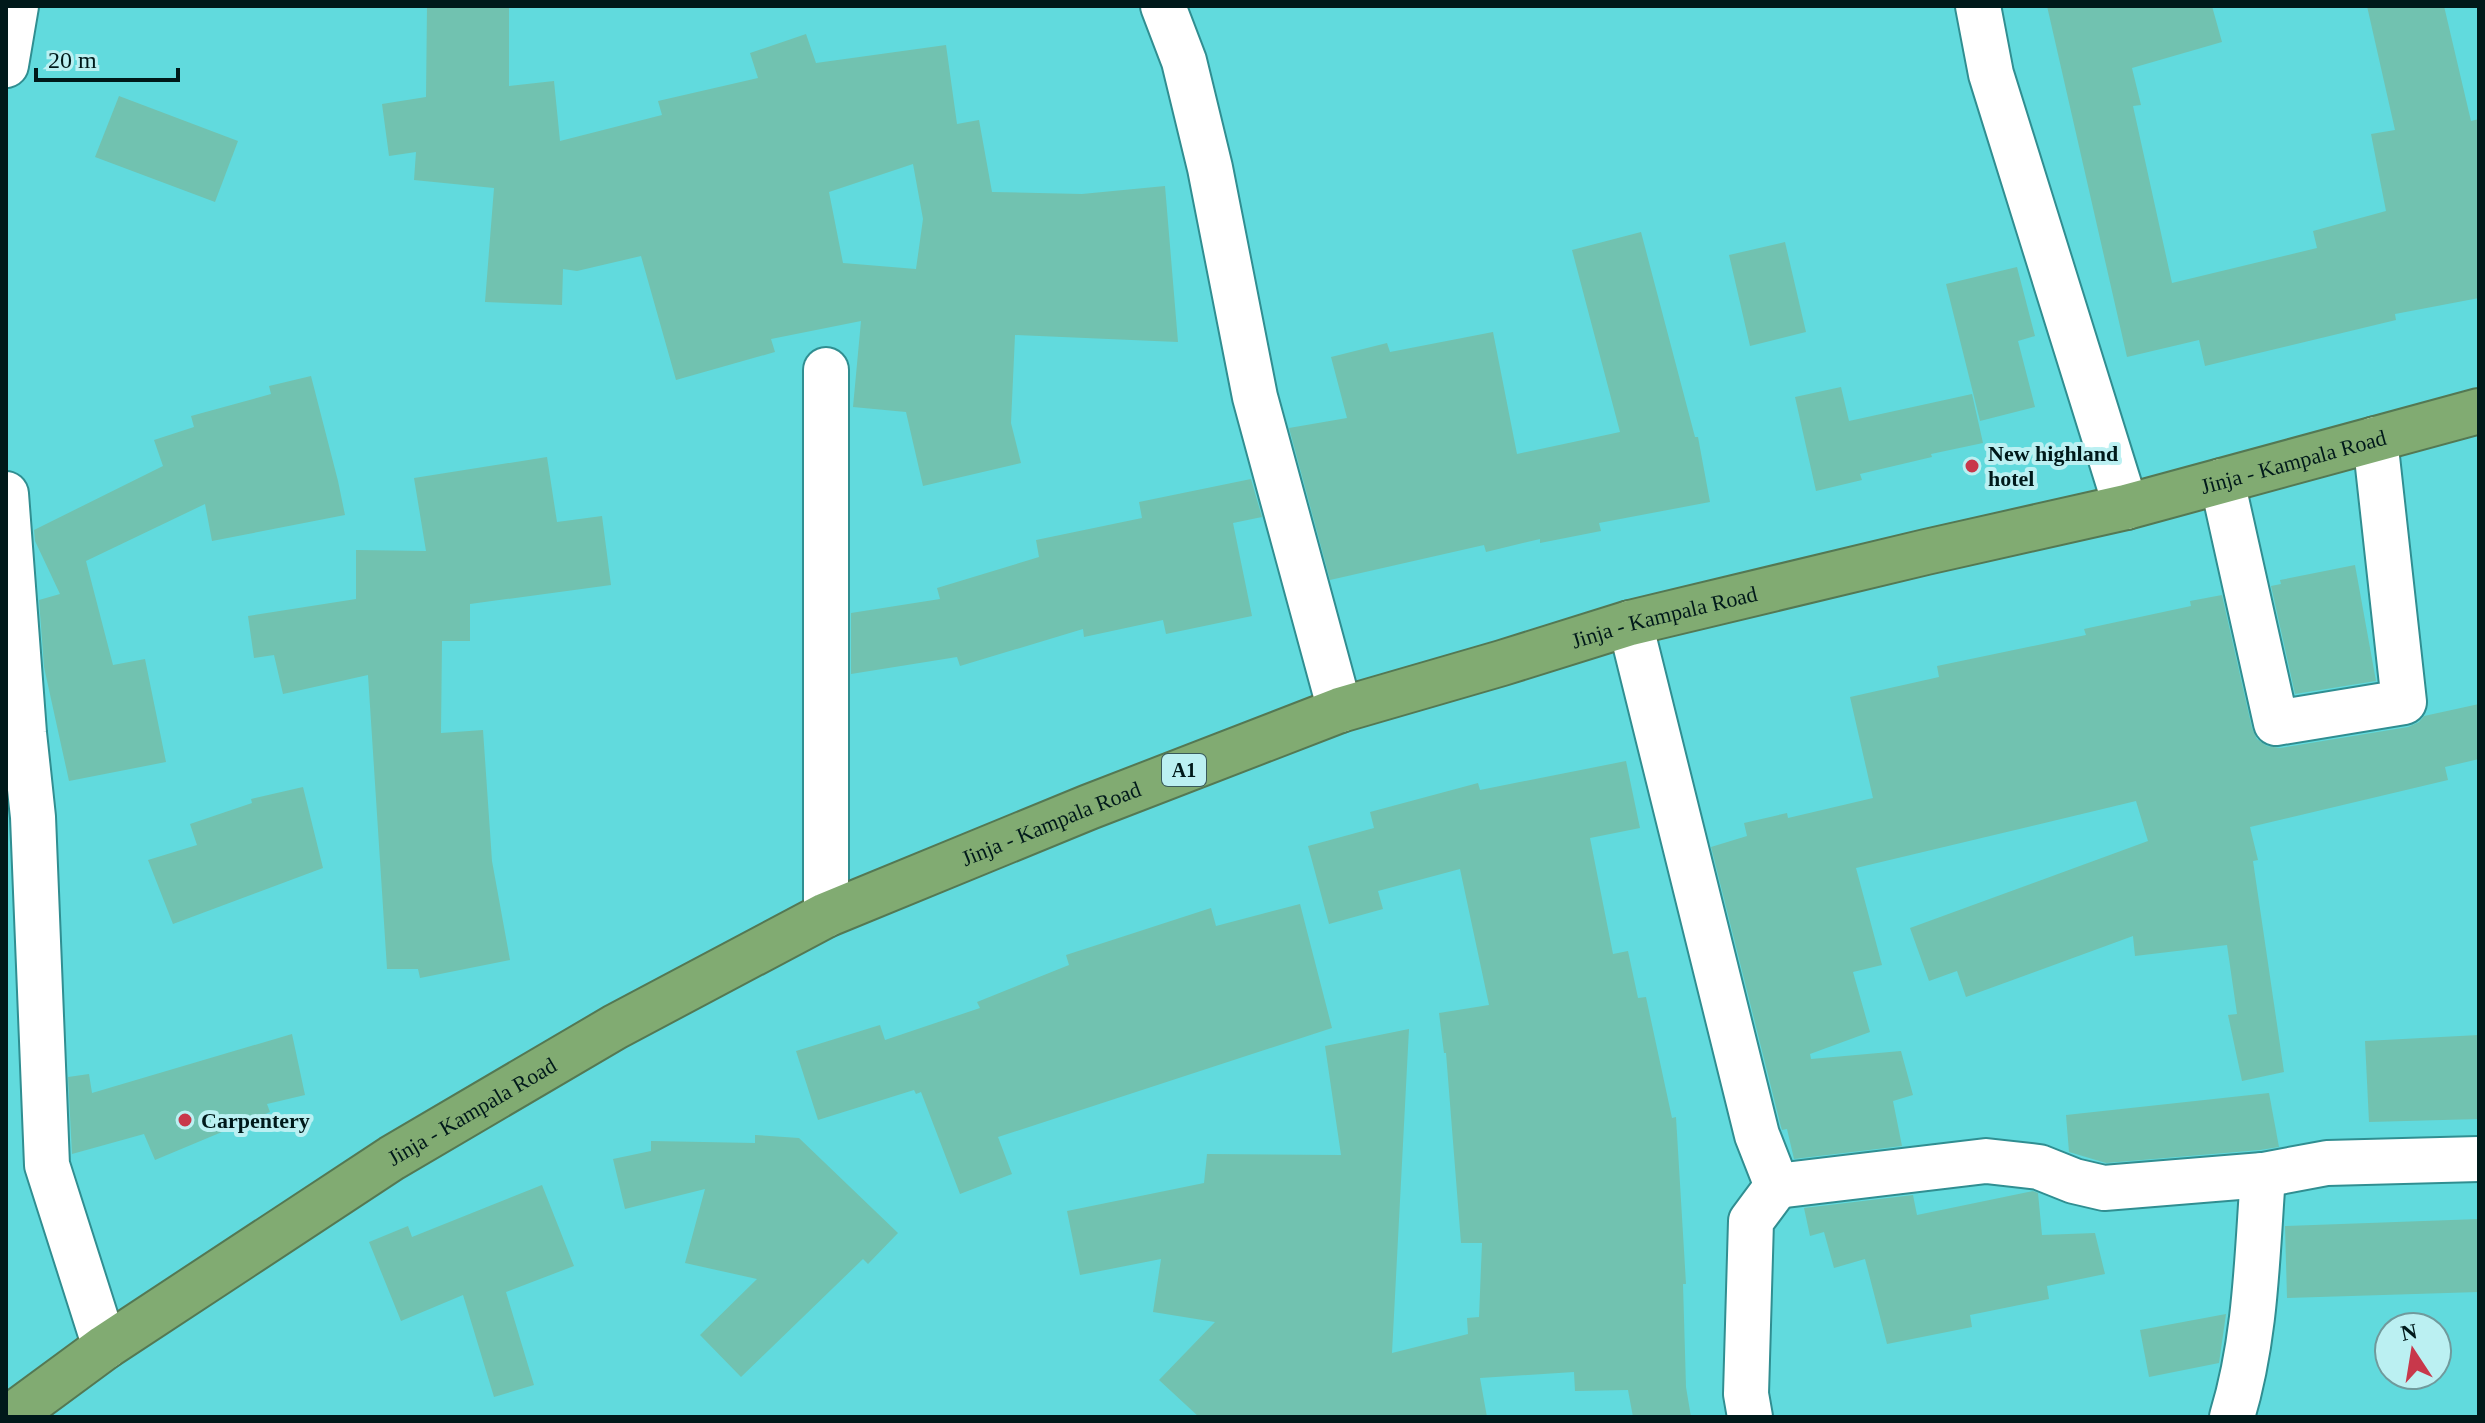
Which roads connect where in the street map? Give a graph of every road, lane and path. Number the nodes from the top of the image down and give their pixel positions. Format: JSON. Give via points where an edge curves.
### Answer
{"nodes":[{"id":1,"x":16,"y":6,"type":"edge"},
{"id":2,"x":1163,"y":6,"type":"edge"},
{"id":3,"x":1978,"y":6,"type":"edge"},
{"id":4,"x":6,"y":65,"type":"edge"},
{"id":5,"x":826,"y":370,"type":"dead end"},
{"id":6,"x":2479,"y":411,"type":"edge"},
{"id":7,"x":2375,"y":439,"type":"junction"},
{"id":8,"x":2222,"y":481,"type":"junction"},
{"id":9,"x":6,"y":494,"type":"edge"},
{"id":10,"x":2126,"y":507,"type":"junction"},
{"id":11,"x":1630,"y":623,"type":"junction"},
{"id":12,"x":1340,"y":710,"type":"junction"},
{"id":13,"x":20,"y":818,"type":"edge"},
{"id":14,"x":826,"y":915,"type":"junction"},
{"id":15,"x":2479,"y":1159,"type":"edge"},
{"id":16,"x":2263,"y":1175,"type":"junction"},
{"id":17,"x":1777,"y":1186,"type":"junction"},
{"id":18,"x":105,"y":1347,"type":"junction"},
{"id":19,"x":10,"y":1417,"type":"edge"},
{"id":20,"x":1750,"y":1417,"type":"edge"},
{"id":21,"x":2232,"y":1417,"type":"edge"}],
"edges":[{"from":1,"to":4,"type":"street"},
{"from":2,"to":12,"type":"street","via":[[1184,61],[1255,397]]},
{"from":3,"to":10,"type":"street","via":[[1991,74]]},
{"from":5,"to":14,"type":"street"},
{"from":6,"to":7,"type":"highway","name":"Jinja - Kampala Road","number":"A1"},
{"from":7,"to":8,"type":"highway","name":"Jinja - Kampala Road","number":"A1"},
{"from":7,"to":8,"type":"street","via":[[2404,702],[2276,723]]},
{"from":8,"to":10,"type":"highway","name":"Jinja - Kampala Road","number":"A1"},
{"from":9,"to":13,"type":"street","via":[[24,733]]},
{"from":10,"to":11,"type":"highway","name":"Jinja - Kampala Road","number":"A1"},
{"from":11,"to":12,"type":"highway","name":"Jinja - Kampala Road","number":"A1"},
{"from":11,"to":17,"type":"street","via":[[1757,1135]]},
{"from":12,"to":14,"type":"highway","name":"Jinja - Kampala Road","number":"A1"},
{"from":13,"to":18,"type":"street","via":[[47,1165]]},
{"from":14,"to":18,"type":"highway","name":"Jinja - Kampala Road","number":"A1","via":[[615,1027],[392,1158]]},
{"from":15,"to":16,"type":"street","via":[[2327,1163]]},
{"from":16,"to":17,"type":"street","via":[[2104,1188],[2039,1167],[1986,1161]]},
{"from":16,"to":21,"type":"street","via":[[2254,1311]]},
{"from":17,"to":20,"type":"street","via":[[1751,1221],[1746,1394]]},
{"from":18,"to":19,"type":"highway","name":"Jinja - Kampala Road","number":"A1"}]}
